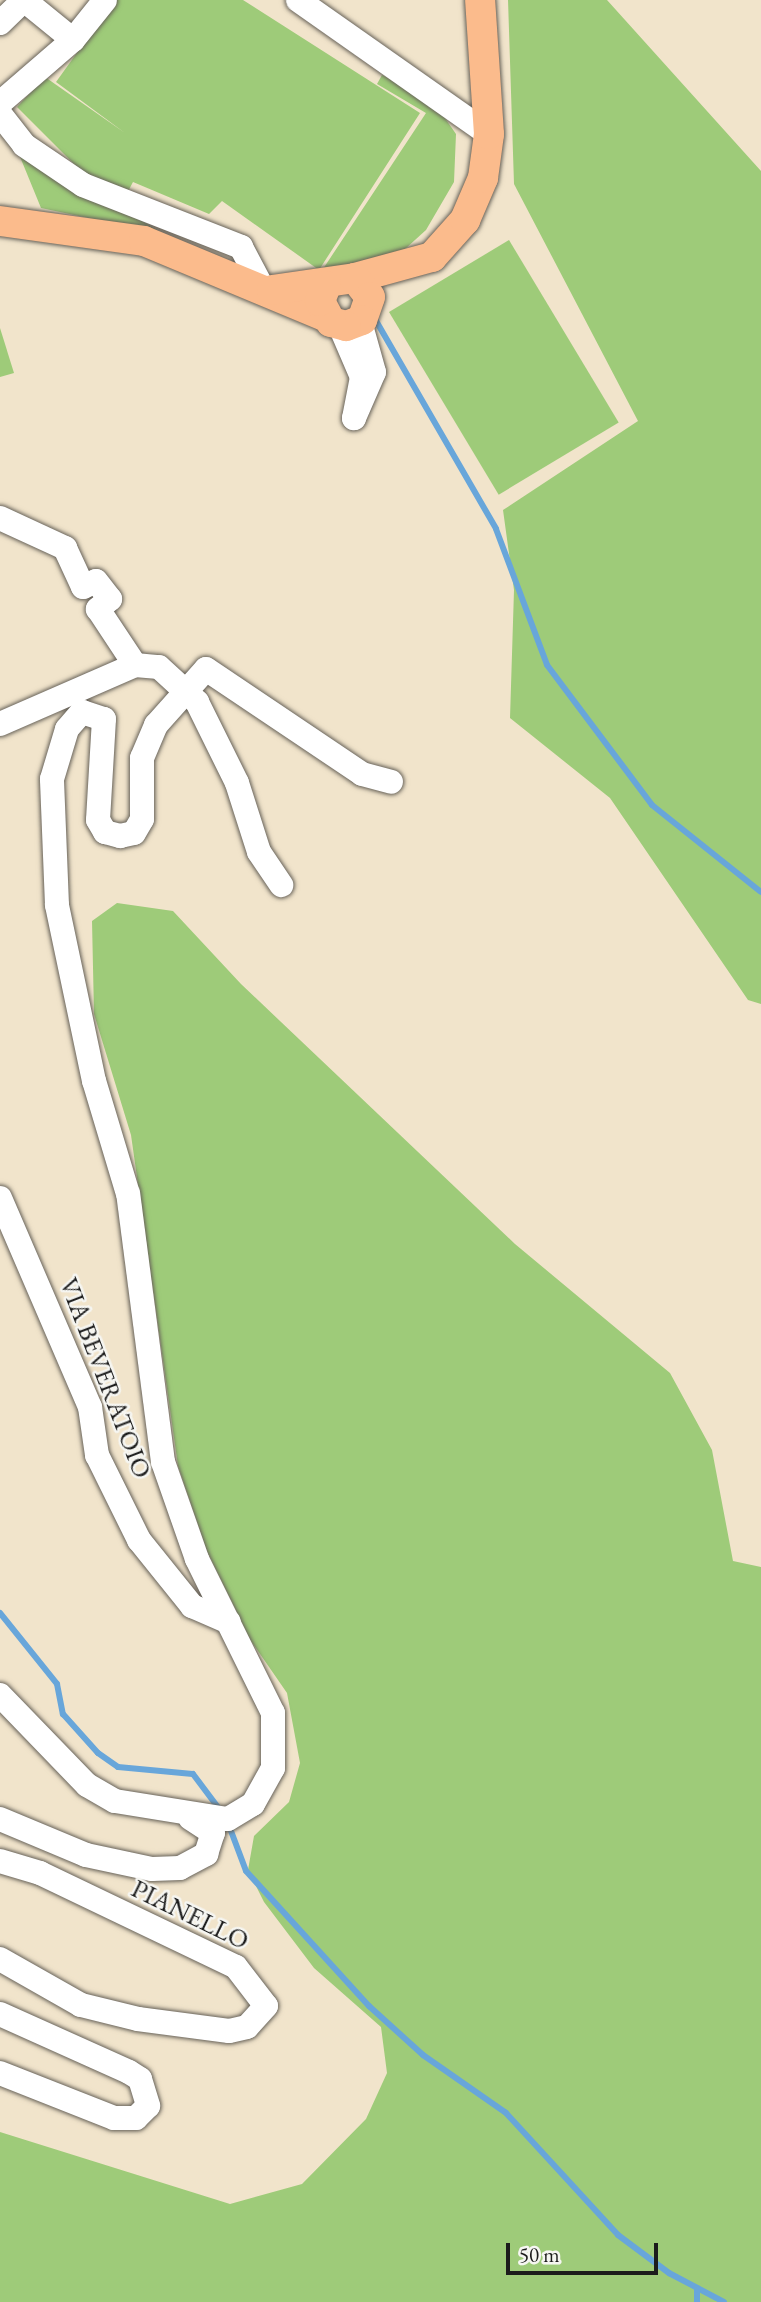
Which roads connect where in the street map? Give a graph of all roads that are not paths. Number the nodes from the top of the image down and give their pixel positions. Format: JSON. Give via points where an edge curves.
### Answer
{"nodes":[{"id":1,"x":24,"y":0,"type":"edge"},
{"id":2,"x":105,"y":0,"type":"edge"},
{"id":3,"x":298,"y":0,"type":"edge"},
{"id":4,"x":480,"y":0,"type":"edge"},
{"id":5,"x":0,"y":23,"type":"edge"},
{"id":6,"x":73,"y":40,"type":"junction"},
{"id":7,"x":0,"y":103,"type":"edge"},
{"id":8,"x":0,"y":114,"type":"edge"},
{"id":9,"x":489,"y":134,"type":"junction"},
{"id":10,"x":0,"y":221,"type":"edge"},
{"id":11,"x":410,"y":268,"type":"junction"},
{"id":12,"x":355,"y":278,"type":"junction"},
{"id":13,"x":326,"y":286,"type":"junction"},
{"id":14,"x":267,"y":287,"type":"junction"},
{"id":15,"x":349,"y":317,"type":"junction"},
{"id":16,"x":0,"y":518,"type":"edge"},
{"id":17,"x":135,"y":665,"type":"junction"},
{"id":18,"x":184,"y":689,"type":"junction"},
{"id":19,"x":0,"y":724,"type":"edge"},
{"id":20,"x":391,"y":782,"type":"dead end"},
{"id":21,"x":281,"y":885,"type":"dead end"},
{"id":22,"x":0,"y":1198,"type":"edge"},
{"id":23,"x":229,"y":1622,"type":"junction"},
{"id":24,"x":0,"y":1695,"type":"edge"},
{"id":25,"x":190,"y":1818,"type":"junction"},
{"id":26,"x":0,"y":1819,"type":"edge"},
{"id":27,"x":0,"y":1861,"type":"edge"},
{"id":28,"x":0,"y":1959,"type":"edge"},
{"id":29,"x":0,"y":2014,"type":"edge"},
{"id":30,"x":0,"y":2073,"type":"edge"}],
"edges":[{"from":1,"to":5,"type":"street"},
{"from":1,"to":6,"type":"street"},
{"from":2,"to":6,"type":"street"},
{"from":3,"to":9,"type":"street"},
{"from":4,"to":9,"type":"main road"},
{"from":6,"to":7,"type":"street"},
{"from":8,"to":14,"type":"street","via":[[24,145],[83,185],[241,247]]},
{"from":9,"to":11,"type":"main road","via":[[483,178],[465,220],[432,257]]},
{"from":10,"to":14,"type":"main road","via":[[144,242]]},
{"from":11,"to":12,"type":"main road"},
{"from":11,"to":15,"type":"main road"},
{"from":12,"to":13,"type":"main road","via":[[339,277]]},
{"from":12,"to":15,"type":"main road","via":[[367,289]]},
{"from":13,"to":14,"type":"main road"},
{"from":13,"to":15,"type":"main road","via":[[320,300]]},
{"from":14,"to":15,"type":"main road"},
{"from":16,"to":17,"type":"street","via":[[65,548],[83,587],[96,581],[110,599],[98,609]]},
{"from":17,"to":18,"type":"street","via":[[159,667]]},
{"from":17,"to":19,"type":"street"},
{"from":18,"to":20,"type":"street","via":[[206,669],[362,774]]},
{"from":18,"to":21,"type":"street","via":[[197,702],[227,761],[259,852]]},
{"from":18,"to":23,"type":"street","via":[[146,744],[142,819],[128,836],[105,832],[98,820],[104,719],[92,711],[73,717],[52,779],[50,840],[75,1004],[128,1194],[163,1462],[197,1559]]},
{"from":22,"to":23,"type":"street","name":"VIA BEVERATOIO","via":[[90,1407],[97,1455],[139,1540],[191,1606]]},
{"from":23,"to":25,"type":"street","via":[[273,1713],[274,1768],[267,1787],[243,1814]]},
{"from":24,"to":25,"type":"street","via":[[87,1785],[115,1801]]},
{"from":25,"to":26,"type":"street","name":"PIANELLO","via":[[213,1833],[206,1854],[180,1868],[152,1869],[75,1852]]},
{"from":27,"to":28,"type":"street","name":"PIANELLO","via":[[40,1873],[236,1967],[266,2006],[247,2027],[229,2031],[138,2020],[81,2005]]},
{"from":29,"to":30,"type":"street","via":[[129,2072],[146,2090],[148,2106],[135,2118],[114,2118]]}]}
